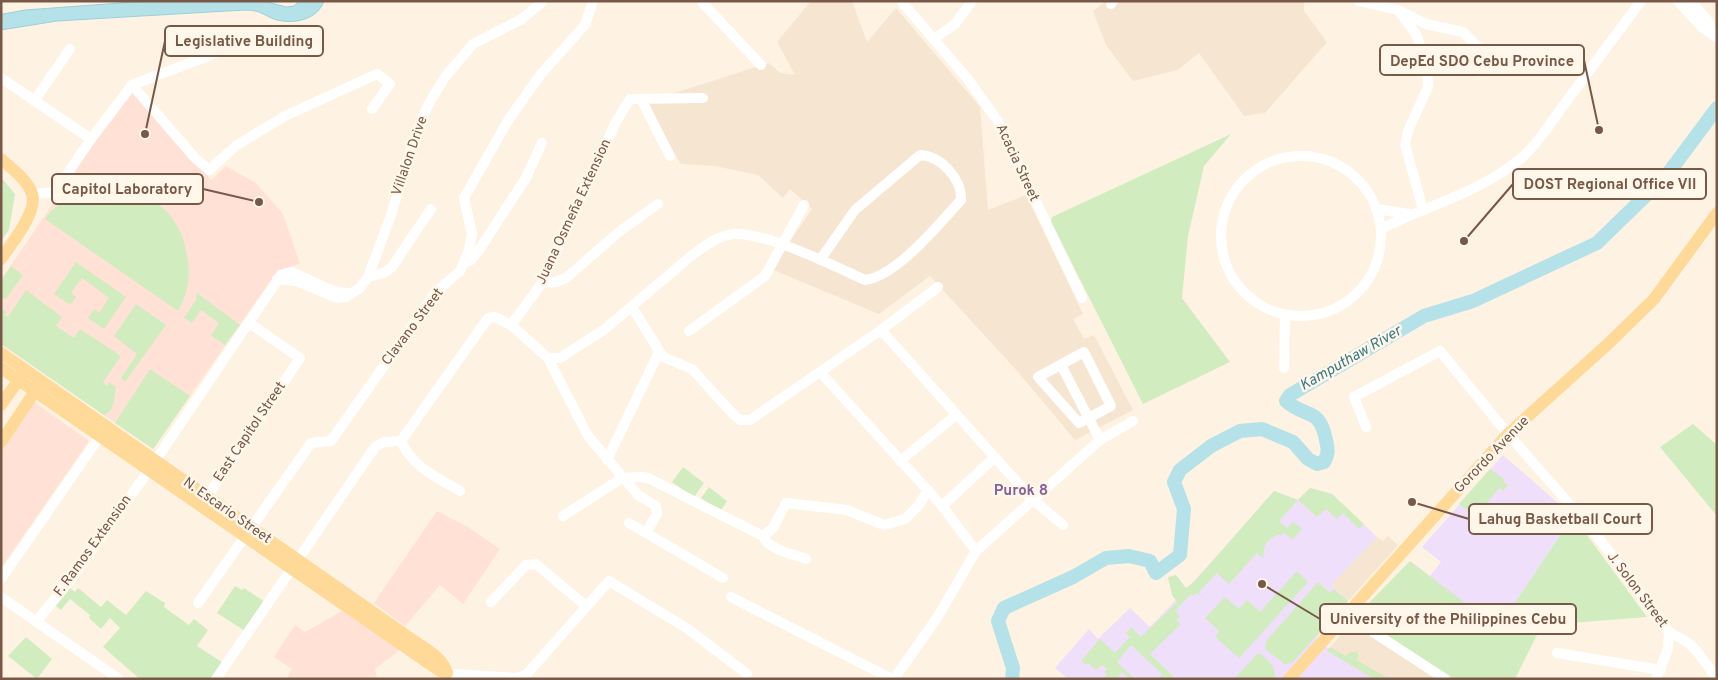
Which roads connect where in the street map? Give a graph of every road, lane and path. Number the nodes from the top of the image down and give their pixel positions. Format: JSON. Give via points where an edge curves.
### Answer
{"nodes":[{"id":1,"x":543,"y":1,"type":"edge"},
{"id":2,"x":593,"y":1,"type":"edge"},
{"id":3,"x":700,"y":1,"type":"edge"},
{"id":4,"x":902,"y":1,"type":"edge"},
{"id":5,"x":972,"y":1,"type":"edge"},
{"id":6,"x":1359,"y":1,"type":"edge"},
{"id":7,"x":1641,"y":1,"type":"edge"},
{"id":8,"x":1678,"y":1,"type":"edge"},
{"id":9,"x":1691,"y":1,"type":"edge"},
{"id":10,"x":1398,"y":10,"type":"junction"},
{"id":11,"x":1426,"y":24,"type":"junction"},
{"id":12,"x":1715,"y":36,"type":"edge"},
{"id":13,"x":255,"y":38,"type":"dead end"},
{"id":14,"x":934,"y":39,"type":"junction"},
{"id":15,"x":1420,"y":45,"type":"junction"},
{"id":16,"x":70,"y":49,"type":"dead end"},
{"id":17,"x":761,"y":65,"type":"dead end"},
{"id":18,"x":1478,"y":72,"type":"dead end"},
{"id":19,"x":1,"y":78,"type":"edge"},
{"id":20,"x":132,"y":85,"type":"junction"},
{"id":21,"x":703,"y":98,"type":"dead end"},
{"id":22,"x":641,"y":99,"type":"junction"},
{"id":23,"x":34,"y":101,"type":"junction"},
{"id":24,"x":372,"y":110,"type":"dead end"},
{"id":25,"x":91,"y":139,"type":"junction"},
{"id":26,"x":542,"y":143,"type":"dead end"},
{"id":27,"x":670,"y":156,"type":"dead end"},
{"id":28,"x":1,"y":159,"type":"edge"},
{"id":29,"x":33,"y":194,"type":"junction"},
{"id":30,"x":658,"y":204,"type":"dead end"},
{"id":31,"x":804,"y":204,"type":"dead end"},
{"id":32,"x":430,"y":209,"type":"dead end"},
{"id":33,"x":1376,"y":209,"type":"junction"},
{"id":34,"x":1423,"y":210,"type":"junction"},
{"id":35,"x":1717,"y":213,"type":"edge"},
{"id":36,"x":1410,"y":214,"type":"junction"},
{"id":37,"x":1381,"y":229,"type":"junction"},
{"id":38,"x":781,"y":245,"type":"junction"},
{"id":39,"x":1,"y":259,"type":"edge"},
{"id":40,"x":820,"y":260,"type":"junction"},
{"id":41,"x":465,"y":262,"type":"junction"},
{"id":42,"x":368,"y":277,"type":"junction"},
{"id":43,"x":542,"y":283,"type":"junction"},
{"id":44,"x":938,"y":287,"type":"dead end"},
{"id":45,"x":1082,"y":298,"type":"dead end"},
{"id":46,"x":632,"y":307,"type":"junction"},
{"id":47,"x":1285,"y":315,"type":"junction"},
{"id":48,"x":249,"y":323,"type":"junction"},
{"id":49,"x":511,"y":325,"type":"junction"},
{"id":50,"x":881,"y":330,"type":"junction"},
{"id":51,"x":690,"y":331,"type":"dead end"},
{"id":52,"x":659,"y":352,"type":"junction"},
{"id":53,"x":1,"y":354,"type":"edge"},
{"id":54,"x":548,"y":358,"type":"junction"},
{"id":55,"x":1061,"y":365,"type":"junction"},
{"id":56,"x":1,"y":368,"type":"edge"},
{"id":57,"x":1284,"y":368,"type":"dead end"},
{"id":58,"x":820,"y":372,"type":"junction"},
{"id":59,"x":22,"y":375,"type":"junction"},
{"id":60,"x":38,"y":387,"type":"junction"},
{"id":61,"x":1,"y":406,"type":"edge"},
{"id":62,"x":956,"y":415,"type":"junction"},
{"id":63,"x":1088,"y":418,"type":"junction"},
{"id":64,"x":1133,"y":421,"type":"dead end"},
{"id":65,"x":1366,"y":427,"type":"dead end"},
{"id":66,"x":1508,"y":434,"type":"junction"},
{"id":67,"x":100,"y":436,"type":"junction"},
{"id":68,"x":1100,"y":440,"type":"junction"},
{"id":69,"x":401,"y":441,"type":"junction"},
{"id":70,"x":1,"y":442,"type":"edge"},
{"id":71,"x":994,"y":458,"type":"junction"},
{"id":72,"x":607,"y":460,"type":"junction"},
{"id":73,"x":900,"y":461,"type":"junction"},
{"id":74,"x":152,"y":465,"type":"junction"},
{"id":75,"x":622,"y":478,"type":"junction"},
{"id":76,"x":928,"y":490,"type":"junction"},
{"id":77,"x":460,"y":491,"type":"dead end"},
{"id":78,"x":1032,"y":499,"type":"junction"},
{"id":79,"x":204,"y":501,"type":"junction"},
{"id":80,"x":942,"y":506,"type":"junction"},
{"id":81,"x":563,"y":516,"type":"dead end"},
{"id":82,"x":630,"y":523,"type":"dead end"},
{"id":83,"x":1063,"y":525,"type":"dead end"},
{"id":84,"x":247,"y":531,"type":"junction"},
{"id":85,"x":646,"y":533,"type":"junction"},
{"id":86,"x":763,"y":536,"type":"junction"},
{"id":87,"x":976,"y":551,"type":"junction"},
{"id":88,"x":806,"y":559,"type":"dead end"},
{"id":89,"x":296,"y":565,"type":"junction"},
{"id":90,"x":723,"y":578,"type":"dead end"},
{"id":91,"x":1,"y":579,"type":"edge"},
{"id":92,"x":732,"y":596,"type":"dead end"},
{"id":93,"x":1,"y":597,"type":"edge"},
{"id":94,"x":491,"y":602,"type":"dead end"},
{"id":95,"x":198,"y":603,"type":"dead end"},
{"id":96,"x":586,"y":606,"type":"junction"},
{"id":97,"x":1347,"y":615,"type":"junction"},
{"id":98,"x":36,"y":622,"type":"junction"},
{"id":99,"x":1669,"y":632,"type":"junction"},
{"id":100,"x":1557,"y":653,"type":"dead end"},
{"id":101,"x":747,"y":674,"type":"dead end"},
{"id":102,"x":1658,"y":674,"type":"edge"},
{"id":103,"x":450,"y":676,"type":"edge"},
{"id":104,"x":1717,"y":678,"type":"edge"},
{"id":105,"x":118,"y":679,"type":"edge"},
{"id":106,"x":216,"y":679,"type":"edge"},
{"id":107,"x":892,"y":679,"type":"edge"},
{"id":108,"x":1290,"y":679,"type":"edge"},
{"id":109,"x":1446,"y":679,"type":"edge"}],
"edges":[{"from":1,"to":42,"type":"street","name":"Villalon Drive","via":[[522,19],[472,44],[446,76],[417,129]]},
{"from":2,"to":41,"type":"street","name":"Clavano Street","via":[[585,25],[542,74],[509,119],[464,198],[472,234]]},
{"from":3,"to":17,"type":"street"},
{"from":4,"to":14,"type":"street","name":"Acacia Street"},
{"from":5,"to":14,"type":"street","via":[[955,24]]},
{"from":6,"to":10,"type":"street"},
{"from":7,"to":34,"type":"street","via":[[1528,152],[1490,180]]},
{"from":8,"to":12,"type":"street"},
{"from":9,"to":12,"type":"street","via":[[1708,21]]},
{"from":10,"to":11,"type":"street"},
{"from":10,"to":15,"type":"street","via":[[1412,27]]},
{"from":11,"to":15,"type":"street"},
{"from":11,"to":18,"type":"street","via":[[1463,32],[1473,40],[1483,57]]},
{"from":13,"to":20,"type":"street"},
{"from":14,"to":45,"type":"street","name":"Acacia Street","via":[[997,120]]},
{"from":15,"to":34,"type":"street","via":[[1428,65],[1428,86],[1405,144]]},
{"from":16,"to":23,"type":"street"},
{"from":19,"to":23,"type":"street"},
{"from":20,"to":24,"type":"street","via":[[208,170],[237,145],[285,116],[377,74],[390,84]]},
{"from":20,"to":25,"type":"street"},
{"from":21,"to":22,"type":"street"},
{"from":22,"to":27,"type":"street"},
{"from":22,"to":43,"type":"street","name":"Juana Osmeña Extension","via":[[630,99],[622,111]]},
{"from":23,"to":25,"type":"street"},
{"from":25,"to":29,"type":"street","via":[[55,192]]},
{"from":26,"to":41,"type":"street","via":[[526,178],[479,250]]},
{"from":28,"to":29,"type":"main road"},
{"from":29,"to":39,"type":"main road","via":[[31,211]]},
{"from":30,"to":43,"type":"street","via":[[620,231],[566,278]]},
{"from":31,"to":38,"type":"street"},
{"from":32,"to":42,"type":"street","via":[[392,266],[384,273]]},
{"from":33,"to":36,"type":"street"},
{"from":33,"to":37,"type":"street"},
{"from":33,"to":47,"type":"street","via":[[1368,192],[1355,177],[1321,158],[1283,158],[1265,164],[1242,182],[1226,206],[1221,225],[1225,263],[1246,295]]},
{"from":34,"to":36,"type":"street"},
{"from":35,"to":66,"type":"main road","name":"Gorordo Avenue","via":[[1654,299]]},
{"from":36,"to":37,"type":"street"},
{"from":37,"to":47,"type":"street","via":[[1375,267],[1353,298],[1318,315]]},
{"from":38,"to":40,"type":"street"},
{"from":38,"to":46,"type":"street","via":[[738,234],[719,238],[692,256]]},
{"from":38,"to":51,"type":"street","via":[[765,276]]},
{"from":40,"to":40,"type":"street","via":[[865,280],[878,278],[920,245],[961,200],[959,182],[932,156],[920,155],[856,210]]},
{"from":41,"to":84,"type":"street","name":"Clavano Street","via":[[460,271],[436,292],[331,440],[311,443]]},
{"from":42,"to":48,"type":"street","name":"Villalon Drive","via":[[360,288],[346,297],[337,298],[296,281],[278,279]]},
{"from":43,"to":49,"type":"street","name":"Juana Osmeña Extension"},
{"from":44,"to":50,"type":"street"},
{"from":46,"to":52,"type":"street"},
{"from":46,"to":54,"type":"street","via":[[569,353],[560,358]]},
{"from":47,"to":57,"type":"street"},
{"from":48,"to":74,"type":"street","name":"Villalon Drive"},
{"from":48,"to":79,"type":"street","name":"East Capitol Street","via":[[300,358]]},
{"from":49,"to":54,"type":"street"},
{"from":49,"to":69,"type":"street","via":[[495,317],[488,318]]},
{"from":50,"to":58,"type":"street"},
{"from":50,"to":62,"type":"street"},
{"from":52,"to":58,"type":"street","via":[[698,374],[740,420],[750,420],[763,413]]},
{"from":52,"to":72,"type":"street"},
{"from":53,"to":59,"type":"main road","name":"N. Escario Street"},
{"from":54,"to":72,"type":"street","via":[[588,436]]},
{"from":55,"to":63,"type":"street"},
{"from":55,"to":63,"type":"street","via":[[1038,377],[1079,423]]},
{"from":55,"to":63,"type":"street","via":[[1084,352],[1112,406]]},
{"from":56,"to":59,"type":"main road","name":"N. Escario Street"},
{"from":58,"to":73,"type":"street"},
{"from":59,"to":60,"type":"main road","name":"N. Escario Street"},
{"from":59,"to":61,"type":"main road"},
{"from":60,"to":67,"type":"main road","name":"N. Escario Street"},
{"from":60,"to":70,"type":"main road"},
{"from":60,"to":74,"type":"main road","name":"N. Escario Street"},
{"from":62,"to":71,"type":"street"},
{"from":62,"to":73,"type":"street"},
{"from":63,"to":68,"type":"street"},
{"from":64,"to":68,"type":"street"},
{"from":65,"to":66,"type":"street","name":"J. Solon Street","via":[[1354,397],[1440,351]]},
{"from":66,"to":97,"type":"main road","name":"Gorordo Avenue"},
{"from":66,"to":99,"type":"street","name":"J. Solon Street","via":[[1595,533]]},
{"from":67,"to":74,"type":"main road","name":"N. Escario Street"},
{"from":67,"to":91,"type":"street"},
{"from":68,"to":78,"type":"street"},
{"from":69,"to":77,"type":"street","via":[[425,471]]},
{"from":69,"to":89,"type":"street","via":[[384,442],[376,447]]},
{"from":71,"to":78,"type":"street"},
{"from":71,"to":80,"type":"street"},
{"from":72,"to":75,"type":"street"},
{"from":73,"to":76,"type":"street"},
{"from":74,"to":79,"type":"main road","name":"N. Escario Street"},
{"from":74,"to":98,"type":"street","name":"F. Ramos Extension","via":[[72,578]]},
{"from":75,"to":81,"type":"street"},
{"from":75,"to":85,"type":"street","via":[[638,496],[656,506],[656,514]]},
{"from":75,"to":86,"type":"street","via":[[648,478]]},
{"from":76,"to":80,"type":"street"},
{"from":76,"to":86,"type":"street","via":[[919,505],[904,519],[884,525],[847,510],[786,503],[773,528]]},
{"from":78,"to":83,"type":"street"},
{"from":78,"to":87,"type":"street"},
{"from":79,"to":84,"type":"main road","name":"N. Escario Street"},
{"from":80,"to":87,"type":"street"},
{"from":82,"to":85,"type":"street"},
{"from":84,"to":89,"type":"main road","name":"N. Escario Street"},
{"from":84,"to":95,"type":"street","name":"Clavano Street"},
{"from":85,"to":90,"type":"street"},
{"from":86,"to":88,"type":"street","via":[[772,546]]},
{"from":87,"to":107,"type":"street","via":[[937,618]]},
{"from":89,"to":103,"type":"main road","name":"N. Escario Street","via":[[419,644],[445,666]]},
{"from":89,"to":106,"type":"street"},
{"from":92,"to":107,"type":"street"},
{"from":93,"to":98,"type":"street"},
{"from":94,"to":96,"type":"street","via":[[531,563]]},
{"from":96,"to":101,"type":"street","via":[[606,582],[612,581],[688,629]]},
{"from":96,"to":103,"type":"street","via":[[526,675],[516,678]]},
{"from":97,"to":108,"type":"main road","name":"Gorordo Avenue"},
{"from":97,"to":109,"type":"street"},
{"from":98,"to":105,"type":"street"},
{"from":99,"to":102,"type":"street","name":"J. Solon Street","via":[[1668,649]]},
{"from":99,"to":104,"type":"street","name":"J. Solon Street","via":[[1696,649]]},
{"from":100,"to":102,"type":"street"}]}
